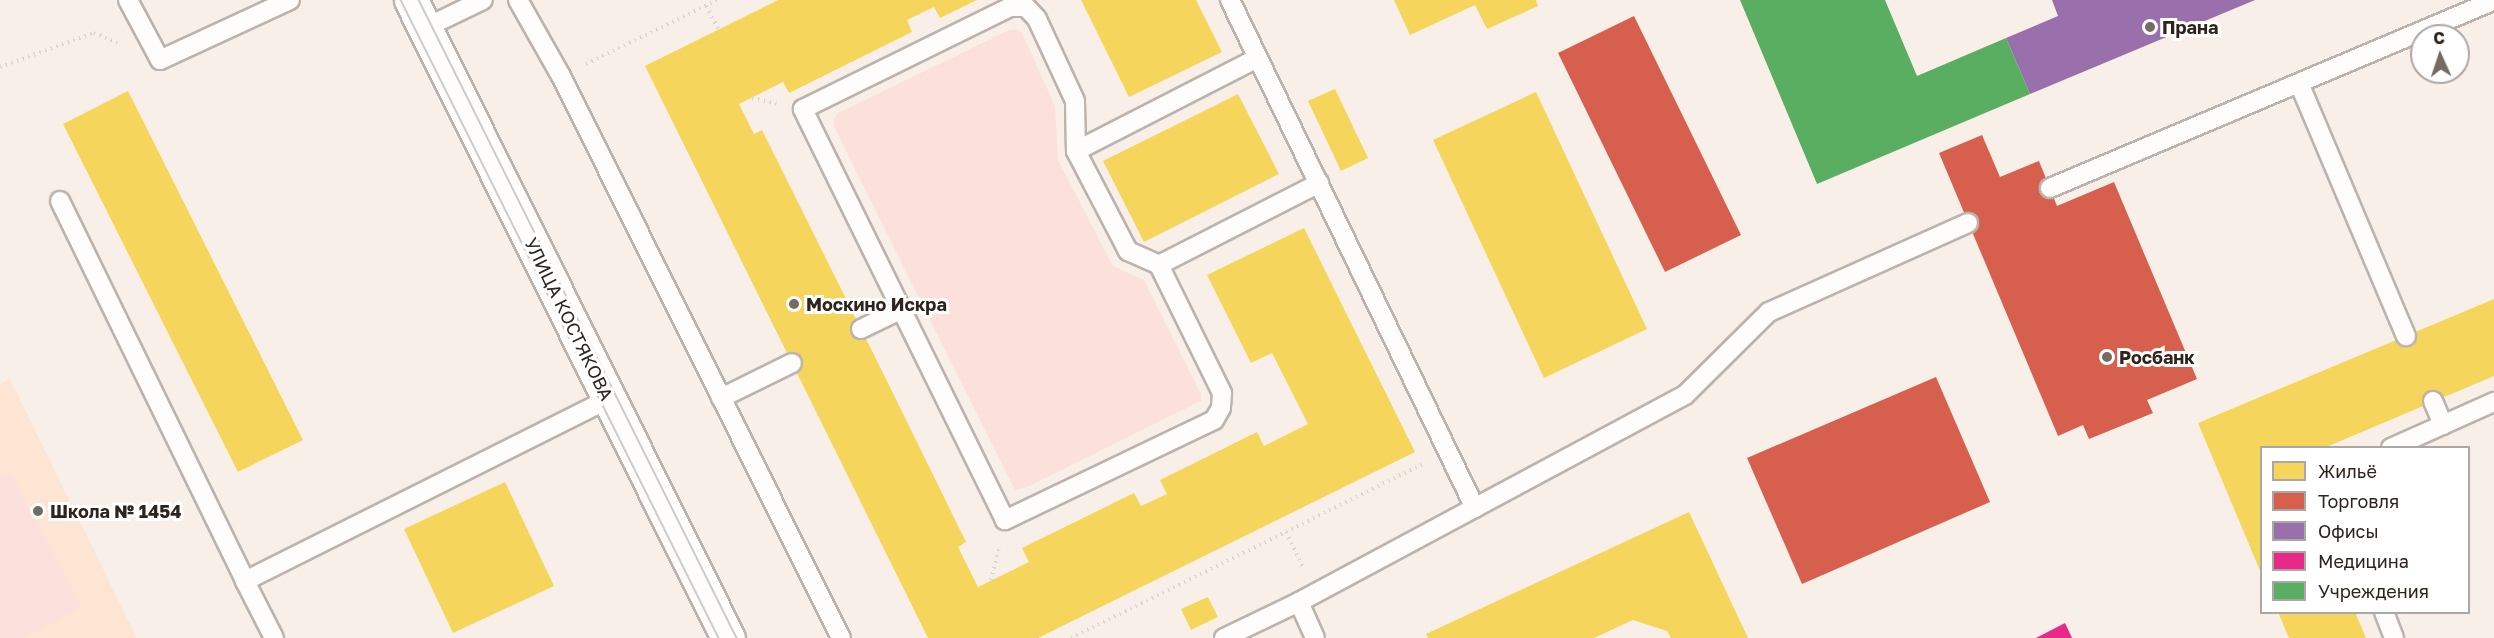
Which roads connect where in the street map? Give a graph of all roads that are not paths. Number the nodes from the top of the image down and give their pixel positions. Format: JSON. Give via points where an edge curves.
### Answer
{"nodes":[{"id":1,"x":128,"y":0,"type":"edge"},
{"id":2,"x":290,"y":0,"type":"edge"},
{"id":3,"x":483,"y":0,"type":"edge"},
{"id":4,"x":518,"y":0,"type":"edge"},
{"id":5,"x":1230,"y":0,"type":"edge"},
{"id":6,"x":2494,"y":0,"type":"edge"},
{"id":7,"x":418,"y":14,"type":"edge"},
{"id":8,"x":1258,"y":58,"type":"junction"},
{"id":9,"x":2299,"y":83,"type":"junction"},
{"id":10,"x":1076,"y":151,"type":"junction"},
{"id":11,"x":1318,"y":183,"type":"junction"},
{"id":12,"x":2050,"y":188,"type":"dead end"},
{"id":13,"x":60,"y":201,"type":"dead end"},
{"id":14,"x":1968,"y":223,"type":"dead end"},
{"id":15,"x":1159,"y":265,"type":"junction"},
{"id":16,"x":902,"y":309,"type":"junction"},
{"id":17,"x":861,"y":329,"type":"dead end"},
{"id":18,"x":2406,"y":336,"type":"dead end"},
{"id":19,"x":792,"y":363,"type":"dead end"},
{"id":20,"x":721,"y":398,"type":"junction"},
{"id":21,"x":609,"y":399,"type":"junction"},
{"id":22,"x":2433,"y":401,"type":"dead end"},
{"id":23,"x":2494,"y":402,"type":"edge"},
{"id":24,"x":2443,"y":425,"type":"junction"},
{"id":25,"x":2393,"y":446,"type":"edge"},
{"id":26,"x":1475,"y":507,"type":"junction"},
{"id":27,"x":245,"y":581,"type":"junction"},
{"id":28,"x":1299,"y":602,"type":"junction"},
{"id":29,"x":2385,"y":614,"type":"edge"},
{"id":30,"x":274,"y":638,"type":"edge"},
{"id":31,"x":728,"y":638,"type":"edge"},
{"id":32,"x":841,"y":638,"type":"edge"},
{"id":33,"x":1224,"y":638,"type":"edge"},
{"id":34,"x":1316,"y":638,"type":"edge"},
{"id":35,"x":2394,"y":638,"type":"edge"}],
"edges":[{"from":1,"to":2,"type":"lane","via":[[159,60]]},
{"from":3,"to":7,"type":"lane"},
{"from":4,"to":20,"type":"lane","via":[[561,76]]},
{"from":5,"to":8,"type":"lane"},
{"from":6,"to":9,"type":"lane"},
{"from":7,"to":21,"type":"street","name":"УЛИЦА КОСТЯКОВА"},
{"from":8,"to":10,"type":"lane"},
{"from":8,"to":11,"type":"lane"},
{"from":9,"to":12,"type":"lane"},
{"from":9,"to":18,"type":"lane"},
{"from":10,"to":15,"type":"lane","via":[[1128,251]]},
{"from":10,"to":16,"type":"lane","via":[[1075,101],[1037,19],[1026,7],[1010,7],[803,109]]},
{"from":11,"to":15,"type":"lane"},
{"from":11,"to":26,"type":"lane"},
{"from":13,"to":27,"type":"lane"},
{"from":14,"to":26,"type":"lane","via":[[1769,312],[1685,395]]},
{"from":15,"to":16,"type":"lane","via":[[1222,393],[1221,408],[1214,420],[1005,520]]},
{"from":16,"to":17,"type":"lane"},
{"from":19,"to":20,"type":"lane"},
{"from":20,"to":32,"type":"lane"},
{"from":21,"to":27,"type":"lane"},
{"from":21,"to":31,"type":"street","name":"УЛИЦА КОСТЯКОВА"},
{"from":22,"to":24,"type":"lane"},
{"from":23,"to":24,"type":"lane"},
{"from":24,"to":25,"type":"lane"},
{"from":26,"to":28,"type":"lane"},
{"from":27,"to":30,"type":"lane"},
{"from":28,"to":33,"type":"lane"},
{"from":28,"to":34,"type":"lane"},
{"from":29,"to":35,"type":"lane"}]}
